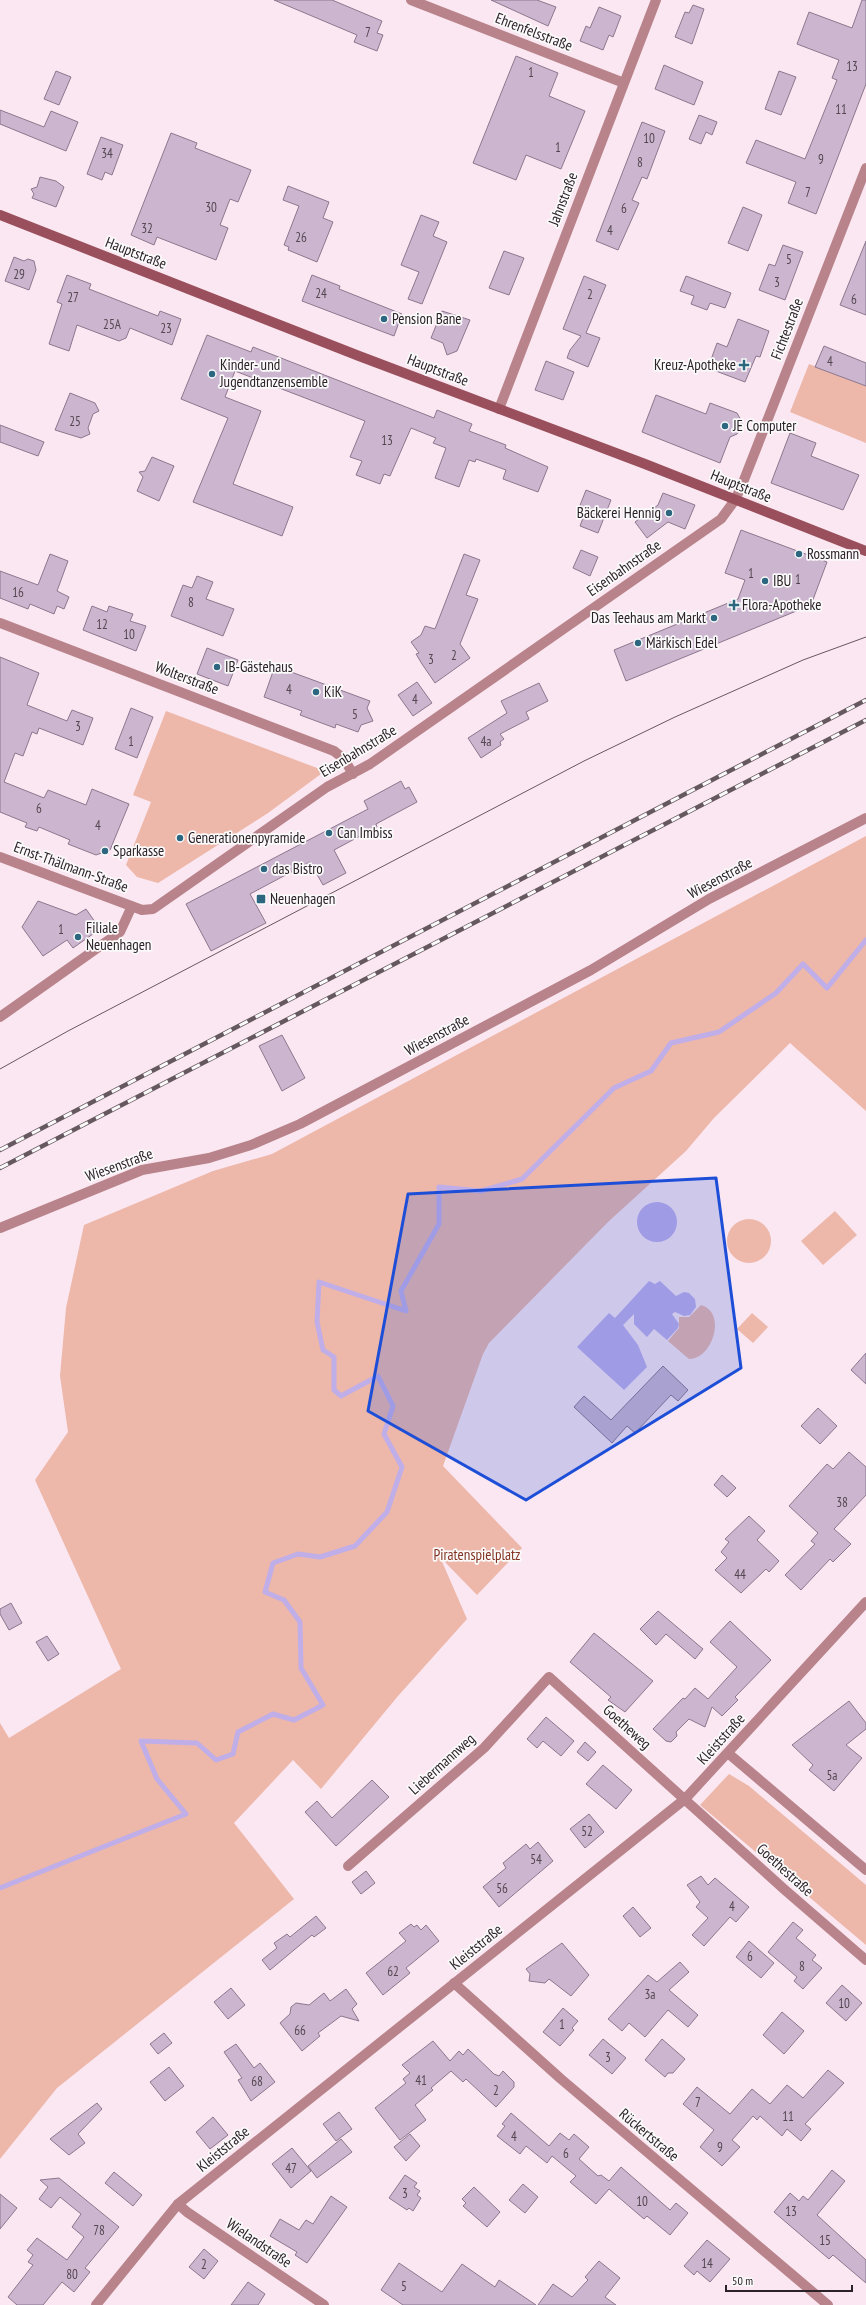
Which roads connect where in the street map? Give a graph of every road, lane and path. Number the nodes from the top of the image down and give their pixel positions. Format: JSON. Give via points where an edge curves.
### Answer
{"nodes":[{"id":1,"x":411,"y":0,"type":"edge"},
{"id":2,"x":656,"y":0,"type":"edge"},
{"id":3,"x":624,"y":83,"type":"junction"},
{"id":4,"x":866,"y":168,"type":"edge"},
{"id":5,"x":0,"y":215,"type":"edge"},
{"id":6,"x":499,"y":409,"type":"junction"},
{"id":7,"x":735,"y":500,"type":"junction"},
{"id":8,"x":866,"y":551,"type":"edge"},
{"id":9,"x":0,"y":623,"type":"edge"},
{"id":10,"x":353,"y":774,"type":"junction"},
{"id":11,"x":866,"y":818,"type":"edge"},
{"id":12,"x":0,"y":857,"type":"edge"},
{"id":13,"x":132,"y":906,"type":"junction"},
{"id":14,"x":0,"y":1017,"type":"edge"},
{"id":15,"x":0,"y":1228,"type":"edge"},
{"id":16,"x":866,"y":1602,"type":"edge"},
{"id":17,"x":549,"y":1677,"type":"joint"},
{"id":18,"x":729,"y":1754,"type":"junction"},
{"id":19,"x":686,"y":1799,"type":"junction"},
{"id":20,"x":348,"y":1866,"type":"dead end"},
{"id":21,"x":866,"y":1870,"type":"edge"},
{"id":22,"x":866,"y":1960,"type":"edge"},
{"id":23,"x":454,"y":1983,"type":"junction"},
{"id":24,"x":178,"y":2204,"type":"junction"},
{"id":25,"x":96,"y":2305,"type":"edge"},
{"id":26,"x":324,"y":2305,"type":"edge"},
{"id":27,"x":828,"y":2305,"type":"edge"}],
"edges":[{"from":1,"to":3,"type":"street","name":"Ehrenfelsstraße"},
{"from":2,"to":3,"type":"street","name":"Jahnstraße"},
{"from":3,"to":6,"type":"street","name":"Jahnstraße"},
{"from":4,"to":7,"type":"street","name":"Fichtestraße"},
{"from":5,"to":6,"type":"main road","name":"Hauptstraße"},
{"from":6,"to":7,"type":"main road","name":"Hauptstraße"},
{"from":7,"to":8,"type":"main road","name":"Hauptstraße"},
{"from":7,"to":10,"type":"street","name":"Eisenbahnstraße","via":[[721,519]]},
{"from":9,"to":10,"type":"street","name":"Wolterstraße","via":[[334,751],[344,759]]},
{"from":10,"to":13,"type":"street","name":"Eisenbahnstraße","via":[[327,787],[153,909],[142,910]]},
{"from":11,"to":15,"type":"street","name":"Wiesenstraße","via":[[709,899],[591,970],[300,1124],[251,1145],[209,1158],[142,1170]]},
{"from":12,"to":13,"type":"street","name":"Ernst-Thälmann-Straße"},
{"from":13,"to":14,"type":"street","via":[[120,932]]},
{"from":16,"to":18,"type":"street","name":"Kleiststraße"},
{"from":17,"to":19,"type":"street","name":"Goetheweg"},
{"from":17,"to":20,"type":"street","name":"Liebermannweg","via":[[484,1748]]},
{"from":18,"to":19,"type":"street","name":"Kleiststraße"},
{"from":18,"to":21,"type":"street"},
{"from":19,"to":22,"type":"street","name":"Goethestraße"},
{"from":19,"to":23,"type":"street","name":"Kleiststraße"},
{"from":23,"to":24,"type":"street","name":"Kleiststraße"},
{"from":23,"to":27,"type":"street","name":"Rückertstraße","via":[[560,2079]]},
{"from":24,"to":25,"type":"street","name":"Kleiststraße"},
{"from":24,"to":26,"type":"street","name":"Wielandstraße"}]}
